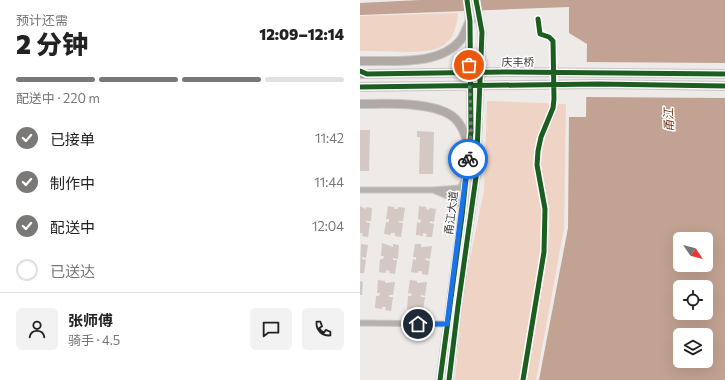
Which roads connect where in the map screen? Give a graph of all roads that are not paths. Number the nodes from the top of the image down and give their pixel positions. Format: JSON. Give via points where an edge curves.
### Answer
{"nodes":[{"id":1,"x":467,"y":0,"type":"edge"},
{"id":2,"x":476,"y":0,"type":"edge"},
{"id":3,"x":470,"y":21,"type":"junction"},
{"id":4,"x":360,"y":61,"type":"edge"},
{"id":5,"x":360,"y":74,"type":"edge"},
{"id":6,"x":725,"y":74,"type":"edge"},
{"id":7,"x":725,"y":86,"type":"edge"},
{"id":8,"x":360,"y":87,"type":"edge"},
{"id":9,"x":360,"y":104,"type":"edge"},
{"id":10,"x":469,"y":148,"type":"junction"},
{"id":11,"x":466,"y":176,"type":"junction"},
{"id":12,"x":360,"y":190,"type":"edge"},
{"id":13,"x":433,"y":190,"type":"junction"},
{"id":14,"x":463,"y":206,"type":"junction"},
{"id":15,"x":360,"y":323,"type":"edge"},
{"id":16,"x":447,"y":324,"type":"junction"},
{"id":17,"x":440,"y":380,"type":"edge"},
{"id":18,"x":449,"y":380,"type":"edge"}],
"edges":[{"from":1,"to":3,"type":"main road","name":"甬江大道","bridge":true},
{"from":2,"to":18,"type":"main road","name":"甬江大道","bridge":true,"via":[[482,32],[476,177]]},
{"from":3,"to":4,"type":"main road","via":[[462,38],[449,50],[432,58]]},
{"from":3,"to":10,"type":"main road","name":"甬江大道"},
{"from":5,"to":6,"type":"main road","name":"庆丰桥","bridge":true},
{"from":7,"to":8,"type":"main road","name":"庆丰桥","bridge":true,"via":[[598,84]]},
{"from":9,"to":10,"type":"main road","via":[[440,109],[453,116],[459,124],[466,135]]},
{"from":10,"to":11,"type":"main road","name":"甬江大道"},
{"from":11,"to":13,"type":"street","via":[[460,188]]},
{"from":11,"to":14,"type":"main road","name":"甬江大道"},
{"from":12,"to":13,"type":"street"},
{"from":13,"to":14,"type":"street"},
{"from":14,"to":16,"type":"main road","name":"甬江大道"},
{"from":15,"to":16,"type":"street"},
{"from":16,"to":17,"type":"main road","name":"甬江大道"}]}
